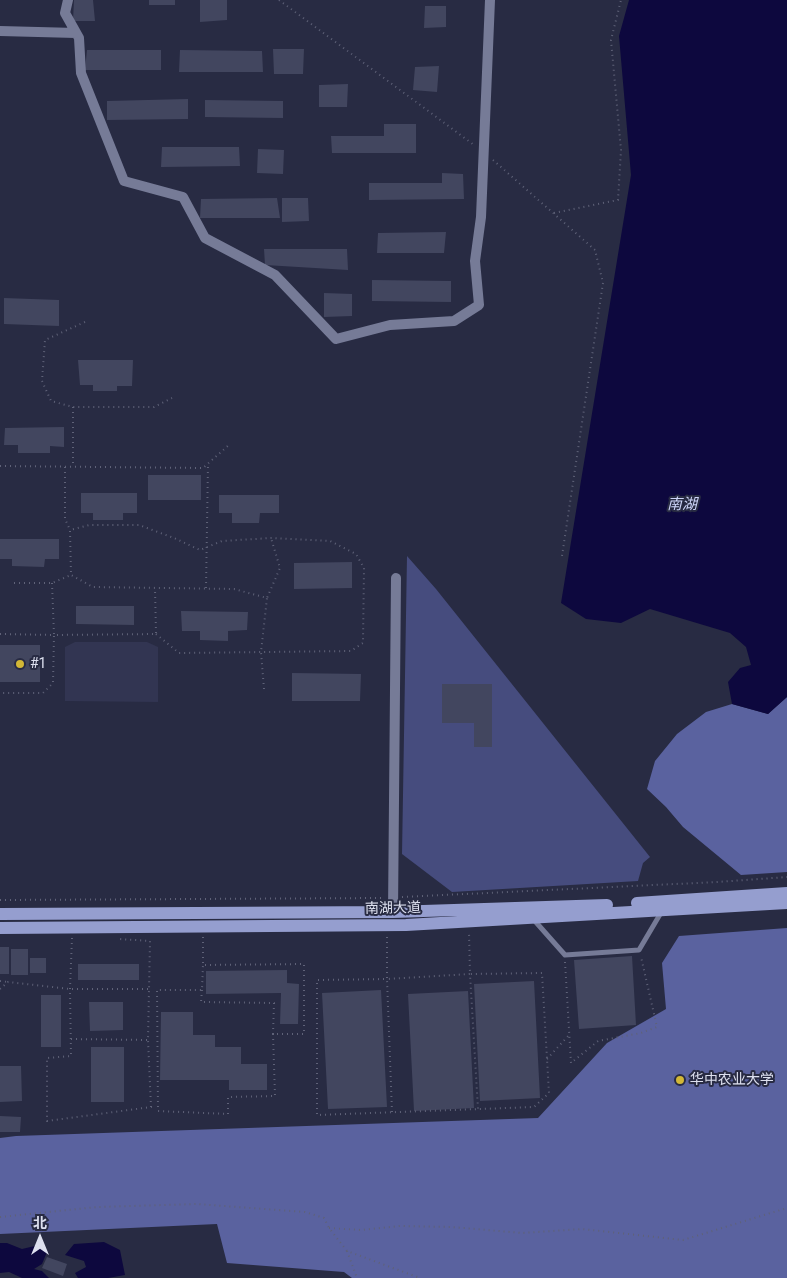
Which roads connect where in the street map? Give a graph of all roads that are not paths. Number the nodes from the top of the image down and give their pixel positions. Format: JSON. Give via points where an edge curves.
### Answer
{"nodes":[{"id":1,"x":68,"y":0,"type":"edge"},
{"id":2,"x":490,"y":0,"type":"edge"},
{"id":3,"x":0,"y":31,"type":"edge"},
{"id":4,"x":76,"y":33,"type":"junction"},
{"id":5,"x":396,"y":578,"type":"dead end"},
{"id":6,"x":787,"y":893,"type":"edge"},
{"id":7,"x":787,"y":903,"type":"edge"},
{"id":8,"x":663,"y":910,"type":"junction"},
{"id":9,"x":393,"y":912,"type":"junction"},
{"id":10,"x":0,"y":914,"type":"edge"},
{"id":11,"x":532,"y":917,"type":"junction"},
{"id":12,"x":0,"y":928,"type":"edge"}],
"edges":[{"from":1,"to":4,"type":"street","via":[[65,13]]},
{"from":2,"to":4,"type":"street","via":[[481,217],[475,261],[480,305],[454,321],[390,325],[336,340],[275,275],[205,238],[183,197],[124,181],[81,73]]},
{"from":3,"to":4,"type":"street"},
{"from":5,"to":9,"type":"street"},
{"from":6,"to":9,"type":"main road","name":"南湖大道","via":[[611,905]]},
{"from":7,"to":8,"type":"main road","name":"南湖大道"},
{"from":8,"to":11,"type":"main road","name":"南湖大道"},
{"from":8,"to":11,"type":"lane","via":[[639,950],[565,955]]},
{"from":9,"to":10,"type":"main road","name":"南湖大道"},
{"from":11,"to":12,"type":"main road","name":"南湖大道","via":[[387,925]]}]}
